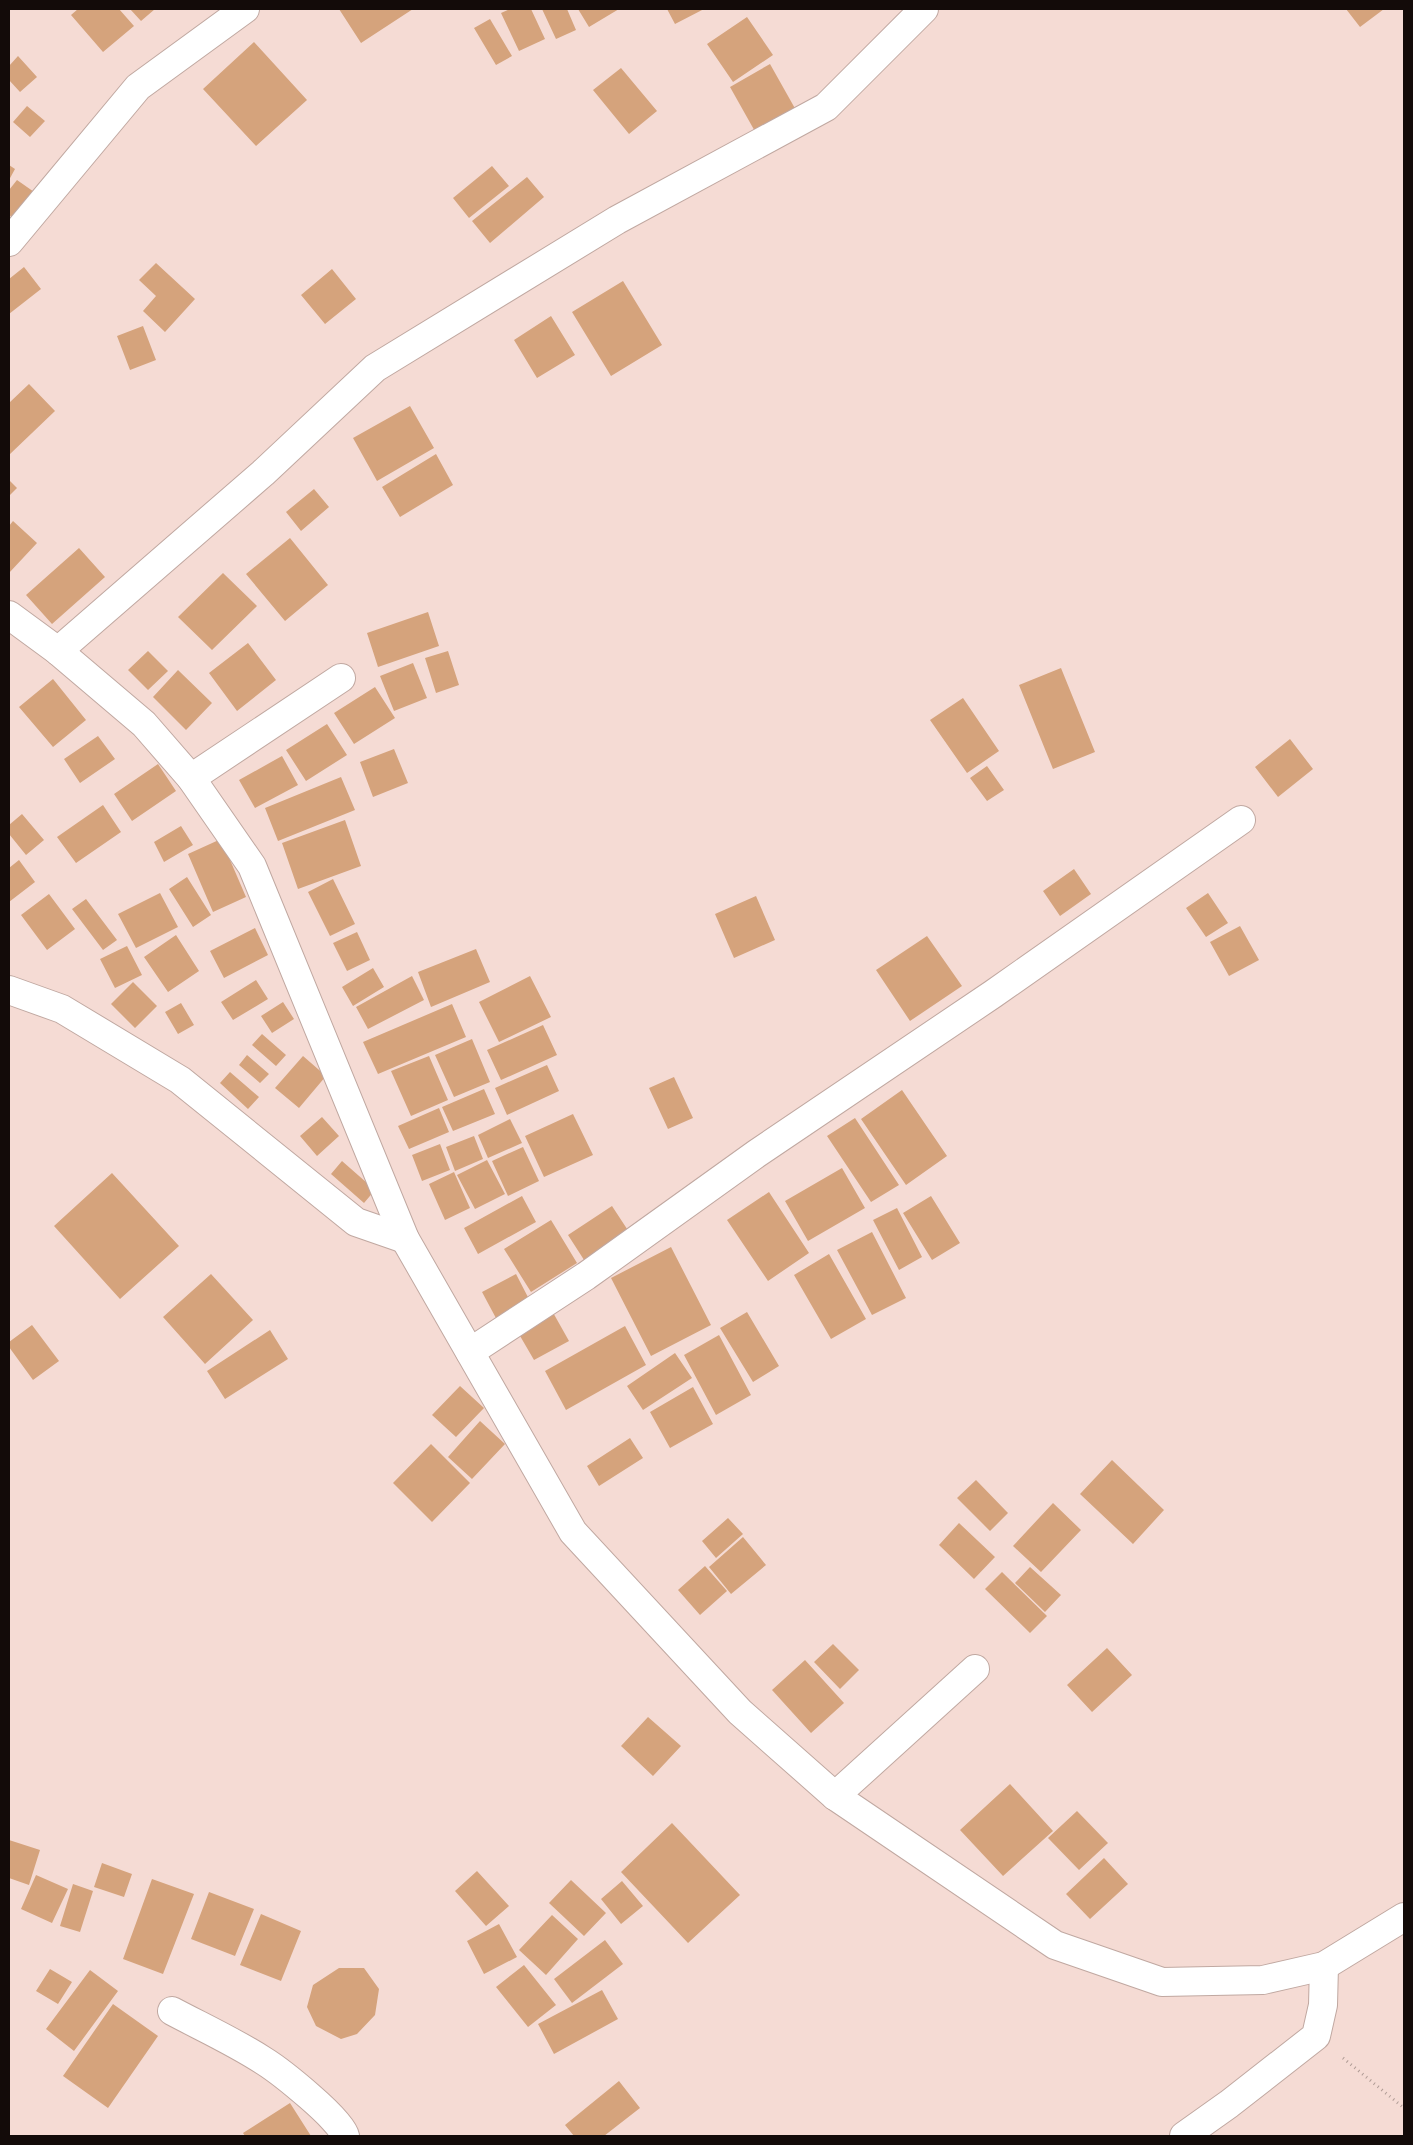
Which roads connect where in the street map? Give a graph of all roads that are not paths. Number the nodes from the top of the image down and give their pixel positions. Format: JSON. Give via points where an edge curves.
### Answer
{"nodes":[{"id":1,"x":245,"y":9,"type":"edge"},
{"id":2,"x":924,"y":9,"type":"edge"},
{"id":3,"x":9,"y":242,"type":"edge"},
{"id":4,"x":9,"y":615,"type":"edge"},
{"id":5,"x":58,"y":651,"type":"junction"},
{"id":6,"x":340,"y":678,"type":"dead end"},
{"id":7,"x":191,"y":778,"type":"junction"},
{"id":8,"x":1241,"y":820,"type":"dead end"},
{"id":9,"x":9,"y":990,"type":"edge"},
{"id":10,"x":405,"y":1240,"type":"junction"},
{"id":11,"x":470,"y":1352,"type":"junction"},
{"id":12,"x":975,"y":1669,"type":"dead end"},
{"id":13,"x":835,"y":1796,"type":"junction"},
{"id":14,"x":1404,"y":1917,"type":"edge"},
{"id":15,"x":1324,"y":1966,"type":"junction"},
{"id":16,"x":172,"y":2011,"type":"dead end"},
{"id":17,"x":345,"y":2136,"type":"edge"},
{"id":18,"x":1184,"y":2136,"type":"edge"}],
"edges":[{"from":1,"to":3,"type":"street","via":[[138,87]]},
{"from":2,"to":5,"type":"street","via":[[826,107],[617,220],[375,368],[263,472]]},
{"from":4,"to":5,"type":"street"},
{"from":5,"to":7,"type":"street","via":[[144,724]]},
{"from":6,"to":7,"type":"street"},
{"from":7,"to":10,"type":"street","via":[[252,866]]},
{"from":8,"to":11,"type":"street","via":[[756,1154],[586,1276]]},
{"from":9,"to":10,"type":"street","via":[[62,1009],[180,1080],[356,1222]]},
{"from":10,"to":11,"type":"street"},
{"from":11,"to":13,"type":"street","via":[[573,1532],[740,1712]]},
{"from":12,"to":13,"type":"street"},
{"from":13,"to":15,"type":"street","via":[[1055,1945],[1162,1982],[1263,1980]]},
{"from":14,"to":15,"type":"street"},
{"from":15,"to":18,"type":"street","via":[[1323,2004],[1316,2036]]},
{"from":16,"to":17,"type":"street","via":[[264,2061],[330,2114]]}]}
